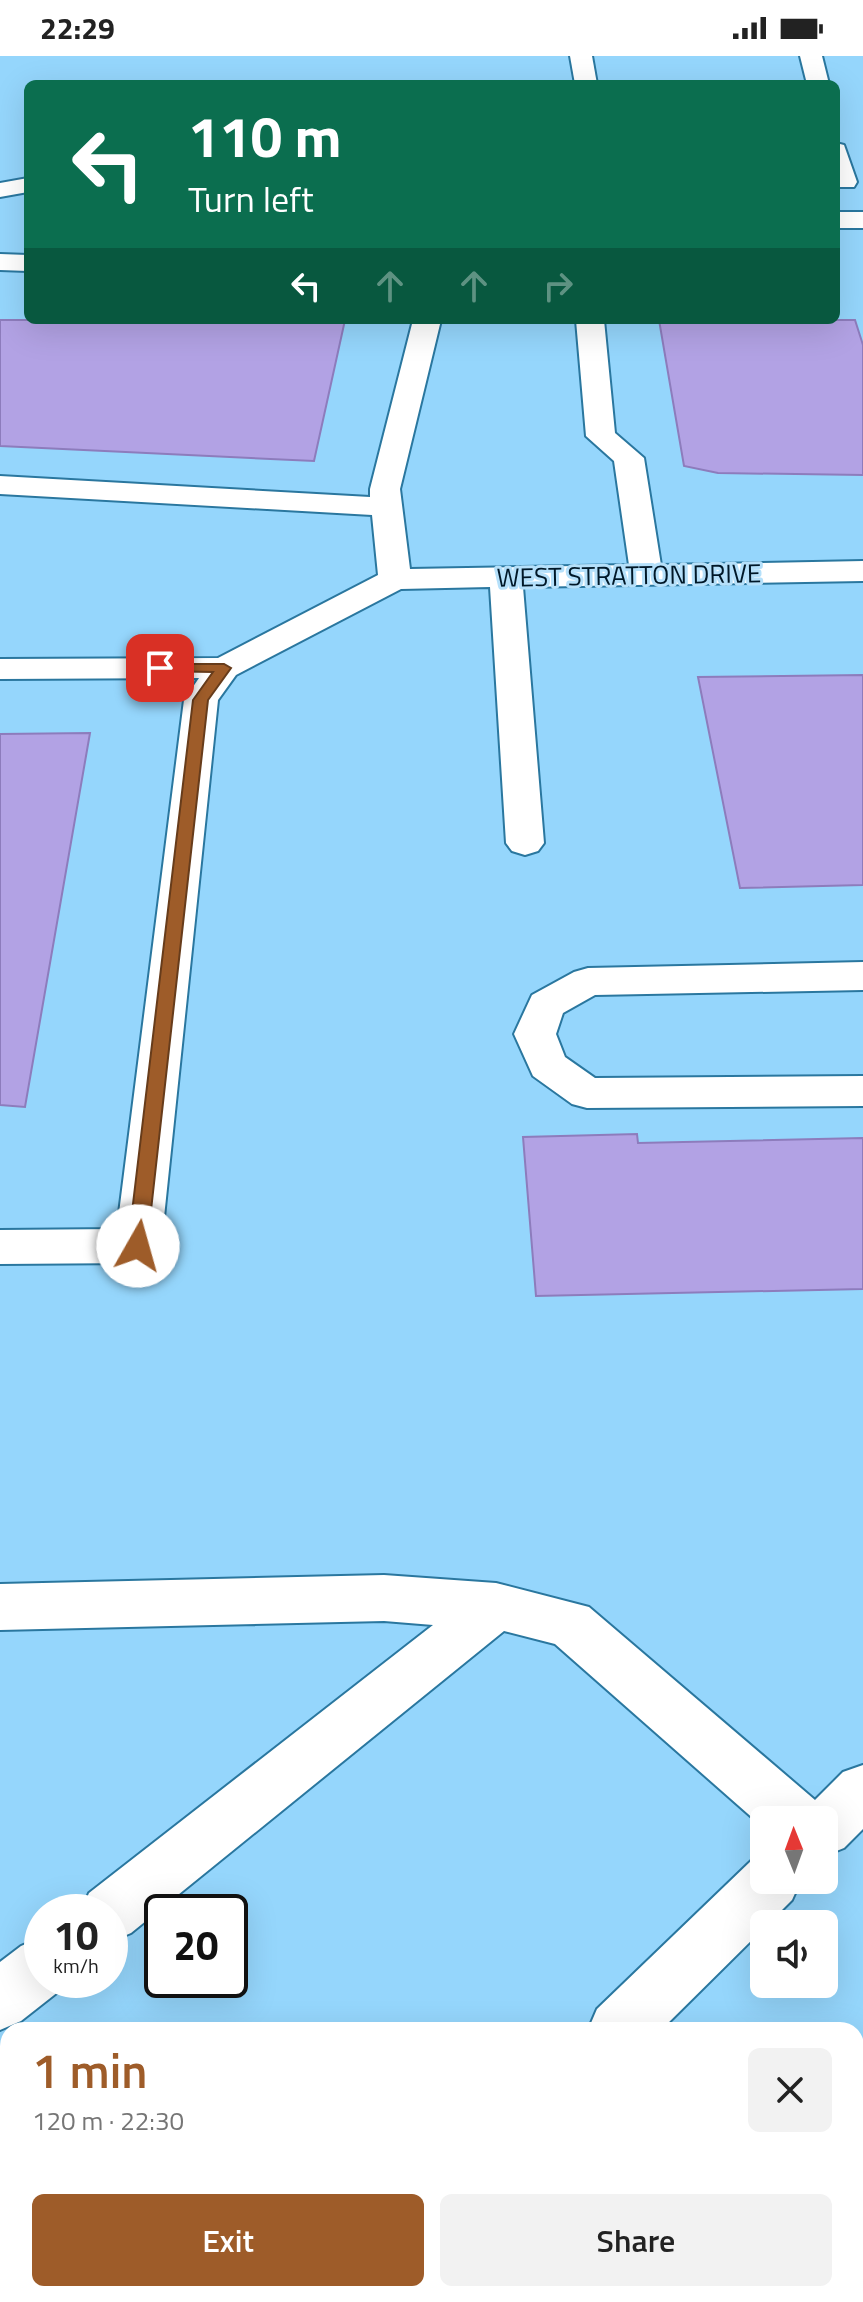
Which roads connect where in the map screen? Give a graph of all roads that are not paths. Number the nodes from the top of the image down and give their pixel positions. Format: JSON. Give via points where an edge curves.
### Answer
{"nodes":[{"id":1,"x":581,"y":56,"type":"edge"},
{"id":2,"x":811,"y":56,"type":"edge"},
{"id":3,"x":585,"y":80,"type":"edge"},
{"id":4,"x":817,"y":80,"type":"edge"},
{"id":5,"x":840,"y":161,"type":"edge"},
{"id":6,"x":848,"y":182,"type":"edge"},
{"id":7,"x":24,"y":186,"type":"edge"},
{"id":8,"x":0,"y":190,"type":"edge"},
{"id":9,"x":840,"y":220,"type":"edge"},
{"id":10,"x":863,"y":220,"type":"edge"},
{"id":11,"x":0,"y":262,"type":"edge"},
{"id":12,"x":24,"y":263,"type":"edge"},
{"id":13,"x":426,"y":324,"type":"edge"},
{"id":14,"x":590,"y":324,"type":"edge"},
{"id":15,"x":0,"y":485,"type":"edge"},
{"id":16,"x":387,"y":507,"type":"junction"},
{"id":17,"x":863,"y":571,"type":"edge"},
{"id":18,"x":646,"y":575,"type":"junction"},
{"id":19,"x":506,"y":577,"type":"junction"},
{"id":20,"x":395,"y":579,"type":"junction"},
{"id":21,"x":224,"y":668,"type":"junction"},
{"id":22,"x":0,"y":669,"type":"edge"},
{"id":23,"x":525,"y":843,"type":"dead end"},
{"id":24,"x":863,"y":976,"type":"edge"},
{"id":25,"x":863,"y":1091,"type":"edge"},
{"id":26,"x":0,"y":1247,"type":"edge"},
{"id":27,"x":496,"y":1606,"type":"junction"},
{"id":28,"x":0,"y":1607,"type":"edge"},
{"id":29,"x":863,"y":1791,"type":"edge"},
{"id":30,"x":780,"y":1806,"type":"edge"},
{"id":31,"x":838,"y":1815,"type":"edge"},
{"id":32,"x":758,"y":1894,"type":"edge"},
{"id":33,"x":128,"y":1899,"type":"edge"},
{"id":34,"x":24,"y":1981,"type":"edge"},
{"id":35,"x":0,"y":2000,"type":"edge"},
{"id":36,"x":626,"y":2022,"type":"edge"}],
"edges":[{"from":1,"to":3,"type":"street"},
{"from":2,"to":4,"type":"street"},
{"from":5,"to":6,"type":"street"},
{"from":7,"to":8,"type":"street"},
{"from":9,"to":10,"type":"street"},
{"from":11,"to":12,"type":"street"},
{"from":13,"to":16,"type":"street","via":[[385,489]]},
{"from":14,"to":18,"type":"street","via":[[601,436],[629,458]]},
{"from":15,"to":16,"type":"street"},
{"from":16,"to":20,"type":"street"},
{"from":17,"to":18,"type":"street","name":"WEST STRATTON DRIVE"},
{"from":18,"to":19,"type":"street","name":"WEST STRATTON DRIVE"},
{"from":19,"to":20,"type":"street","name":"WEST STRATTON DRIVE"},
{"from":19,"to":23,"type":"street"},
{"from":20,"to":21,"type":"street"},
{"from":21,"to":22,"type":"street"},
{"from":21,"to":26,"type":"street","via":[[201,700],[138,1246]]},
{"from":24,"to":25,"type":"street","via":[[588,982],[546,1005],[535,1034],[548,1066],[587,1093]]},
{"from":27,"to":28,"type":"street","via":[[384,1598]]},
{"from":27,"to":30,"type":"street","via":[[570,1624]]},
{"from":27,"to":33,"type":"street"},
{"from":29,"to":31,"type":"street"},
{"from":32,"to":36,"type":"street"},
{"from":34,"to":35,"type":"street"}]}
